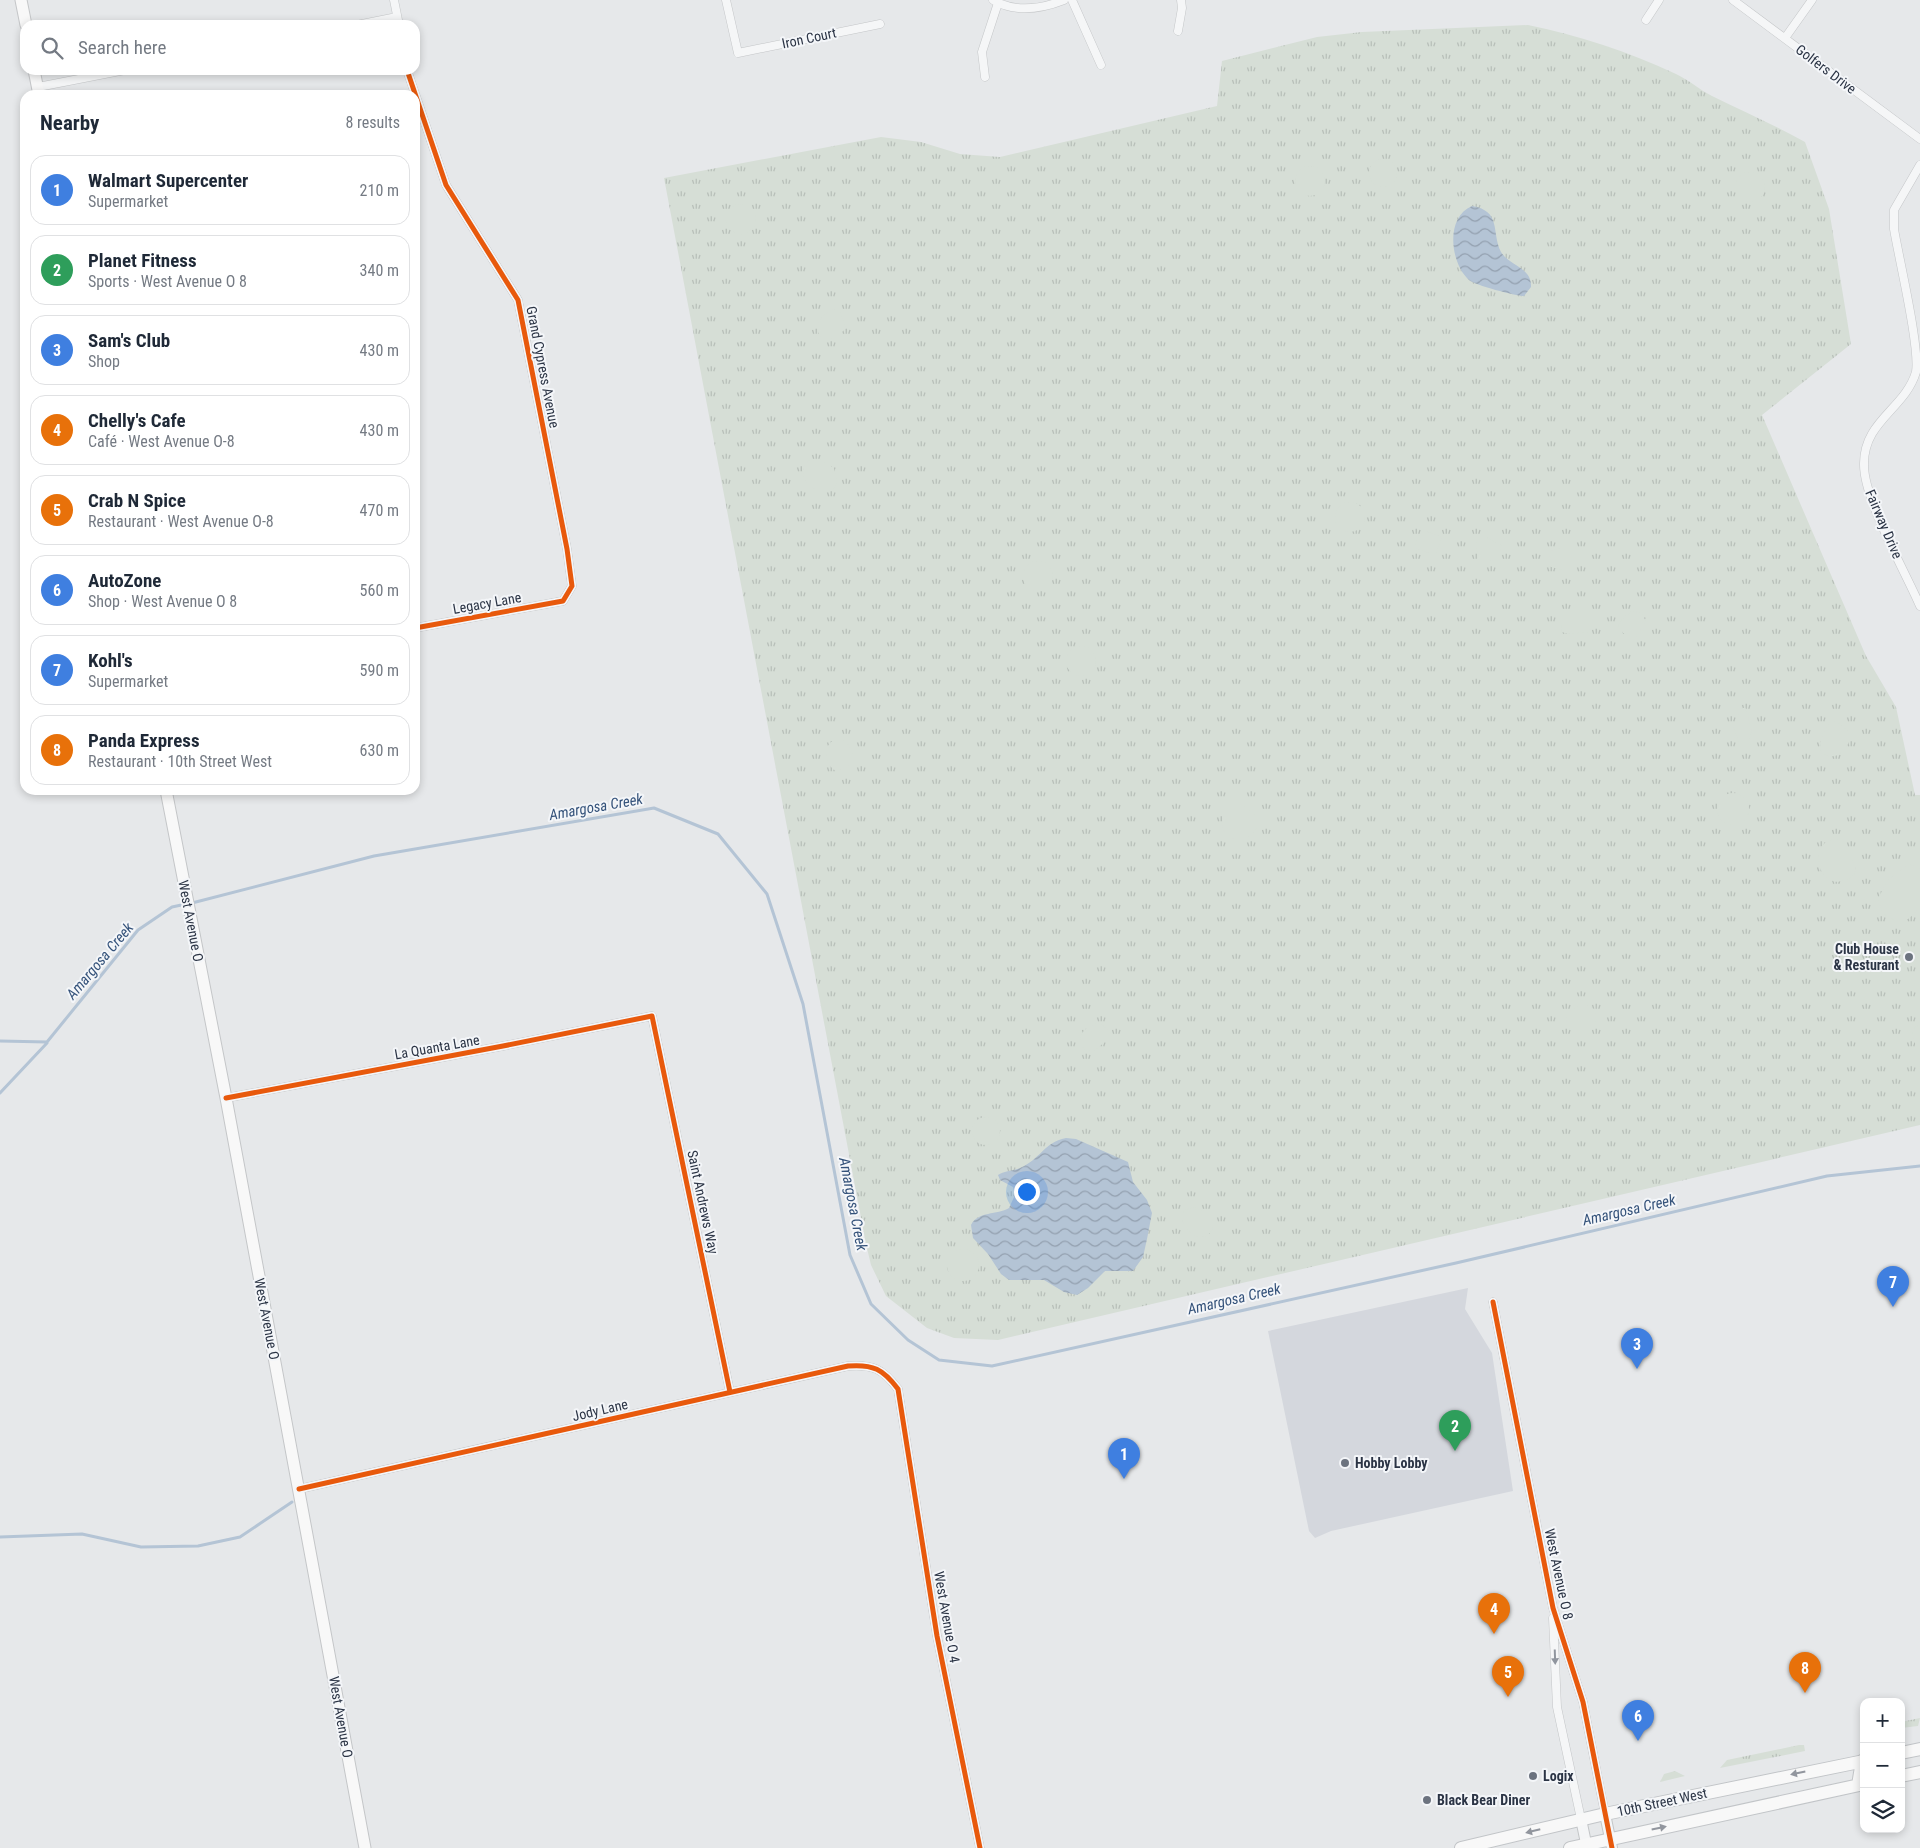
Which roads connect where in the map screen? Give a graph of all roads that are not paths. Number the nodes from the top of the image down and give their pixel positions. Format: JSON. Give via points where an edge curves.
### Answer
{"nodes":[{"id":1,"x":21,"y":0,"type":"edge"},
{"id":2,"x":394,"y":0,"type":"edge"},
{"id":3,"x":726,"y":0,"type":"edge"},
{"id":4,"x":1064,"y":0,"type":"edge"},
{"id":5,"x":1072,"y":0,"type":"edge"},
{"id":6,"x":1181,"y":0,"type":"edge"},
{"id":7,"x":1659,"y":0,"type":"edge"},
{"id":8,"x":1732,"y":0,"type":"edge"},
{"id":9,"x":1812,"y":0,"type":"edge"},
{"id":10,"x":995,"y":1,"type":"edge"},
{"id":11,"x":25,"y":20,"type":"edge"},
{"id":12,"x":398,"y":20,"type":"edge"},
{"id":13,"x":1646,"y":20,"type":"dead end"},
{"id":14,"x":880,"y":24,"type":"dead end"},
{"id":15,"x":1178,"y":31,"type":"dead end"},
{"id":16,"x":1785,"y":38,"type":"junction"},
{"id":17,"x":1101,"y":65,"type":"dead end"},
{"id":18,"x":35,"y":75,"type":"edge"},
{"id":19,"x":104,"y":75,"type":"edge"},
{"id":20,"x":409,"y":75,"type":"edge"},
{"id":21,"x":985,"y":77,"type":"dead end"},
{"id":22,"x":38,"y":90,"type":"edge"},
{"id":23,"x":42,"y":90,"type":"edge"},
{"id":24,"x":414,"y":90,"type":"edge"},
{"id":25,"x":420,"y":108,"type":"edge"},
{"id":26,"x":1920,"y":139,"type":"edge"},
{"id":27,"x":1920,"y":165,"type":"edge"},
{"id":28,"x":563,"y":601,"type":"joint"},
{"id":29,"x":1919,"y":603,"type":"edge"},
{"id":30,"x":420,"y":627,"type":"edge"},
{"id":31,"x":167,"y":795,"type":"edge"},
{"id":32,"x":652,"y":1016,"type":"joint"},
{"id":33,"x":226,"y":1098,"type":"junction"},
{"id":34,"x":1493,"y":1302,"type":"dead end"},
{"id":35,"x":898,"y":1389,"type":"joint"},
{"id":36,"x":730,"y":1392,"type":"junction"},
{"id":37,"x":299,"y":1489,"type":"junction"},
{"id":38,"x":1552,"y":1608,"type":"junction"},
{"id":39,"x":1920,"y":1749,"type":"edge"},
{"id":40,"x":1905,"y":1752,"type":"edge"},
{"id":41,"x":1860,"y":1762,"type":"edge"},
{"id":42,"x":1846,"y":1764,"type":"junction"},
{"id":43,"x":1920,"y":1772,"type":"edge"},
{"id":44,"x":1905,"y":1775,"type":"edge"},
{"id":45,"x":1860,"y":1784,"type":"edge"},
{"id":46,"x":1860,"y":1785,"type":"edge"},
{"id":47,"x":1605,"y":1814,"type":"junction"},
{"id":48,"x":1581,"y":1819,"type":"junction"},
{"id":49,"x":1612,"y":1843,"type":"edge"},
{"id":50,"x":1586,"y":1846,"type":"edge"},
{"id":51,"x":365,"y":1848,"type":"edge"},
{"id":52,"x":980,"y":1848,"type":"edge"},
{"id":53,"x":1461,"y":1848,"type":"edge"},
{"id":54,"x":1570,"y":1848,"type":"edge"}],
"edges":[{"from":1,"to":11,"type":"main road"},
{"from":2,"to":12,"type":"street"},
{"from":3,"to":14,"type":"street","name":"Iron Court","via":[[738,53]]},
{"from":4,"to":10,"type":"street","via":[[1039,7],[1014,8]]},
{"from":5,"to":17,"type":"street"},
{"from":6,"to":15,"type":"street"},
{"from":7,"to":13,"type":"street"},
{"from":8,"to":16,"type":"street","name":"Golfers Drive"},
{"from":9,"to":16,"type":"street"},
{"from":10,"to":21,"type":"street","via":[[982,52]]},
{"from":16,"to":26,"type":"street","name":"Golfers Drive"},
{"from":18,"to":22,"type":"main road"},
{"from":19,"to":23,"type":"street"},
{"from":20,"to":24,"type":"street","name":"Grand Cypress Avenue"},
{"from":25,"to":28,"type":"street","name":"Grand Cypress Avenue","via":[[446,185],[518,300],[567,549],[572,586]]},
{"from":27,"to":29,"type":"street","name":"Fairway Drive","via":[[1894,210],[1894,229],[1917,348],[1916,370],[1910,387],[1874,428],[1865,445],[1864,467],[1868,491]]},
{"from":28,"to":30,"type":"street","name":"Legacy Lane"},
{"from":31,"to":33,"type":"main road","name":"West Avenue O"},
{"from":32,"to":33,"type":"street","name":"La Quanta Lane"},
{"from":32,"to":36,"type":"street","name":"Saint Andrews Way"},
{"from":33,"to":37,"type":"main road","name":"West Avenue O"},
{"from":34,"to":38,"type":"street","name":"West Avenue O 8"},
{"from":35,"to":36,"type":"street","name":"Jody Lane","via":[[880,1370],[865,1365]]},
{"from":35,"to":52,"type":"street","name":"West Avenue O 4","via":[[937,1636]]},
{"from":36,"to":37,"type":"street","name":"Jody Lane"},
{"from":37,"to":51,"type":"main road","name":"West Avenue O"},
{"from":38,"to":47,"type":"street","name":"West Avenue O 8","via":[[1583,1702]]},
{"from":38,"to":48,"type":"street","one_way":true,"via":[[1556,1707]]},
{"from":39,"to":40,"type":"main road"},
{"from":41,"to":42,"type":"main road","name":"10th Street West"},
{"from":42,"to":45,"type":"main road"},
{"from":42,"to":47,"type":"main road","name":"10th Street West","one_way":true},
{"from":43,"to":44,"type":"main road"},
{"from":49,"to":46,"type":"main road","name":"10th Street West","one_way":true},
{"from":47,"to":48,"type":"main road","name":"10th Street West"},
{"from":47,"to":49,"type":"street","name":"West Avenue O 8"},
{"from":48,"to":50,"type":"street"},
{"from":48,"to":53,"type":"main road","name":"10th Street West","one_way":true},
{"from":49,"to":50,"type":"main road","name":"10th Street West"},
{"from":50,"to":54,"type":"main road","name":"10th Street West"}]}
